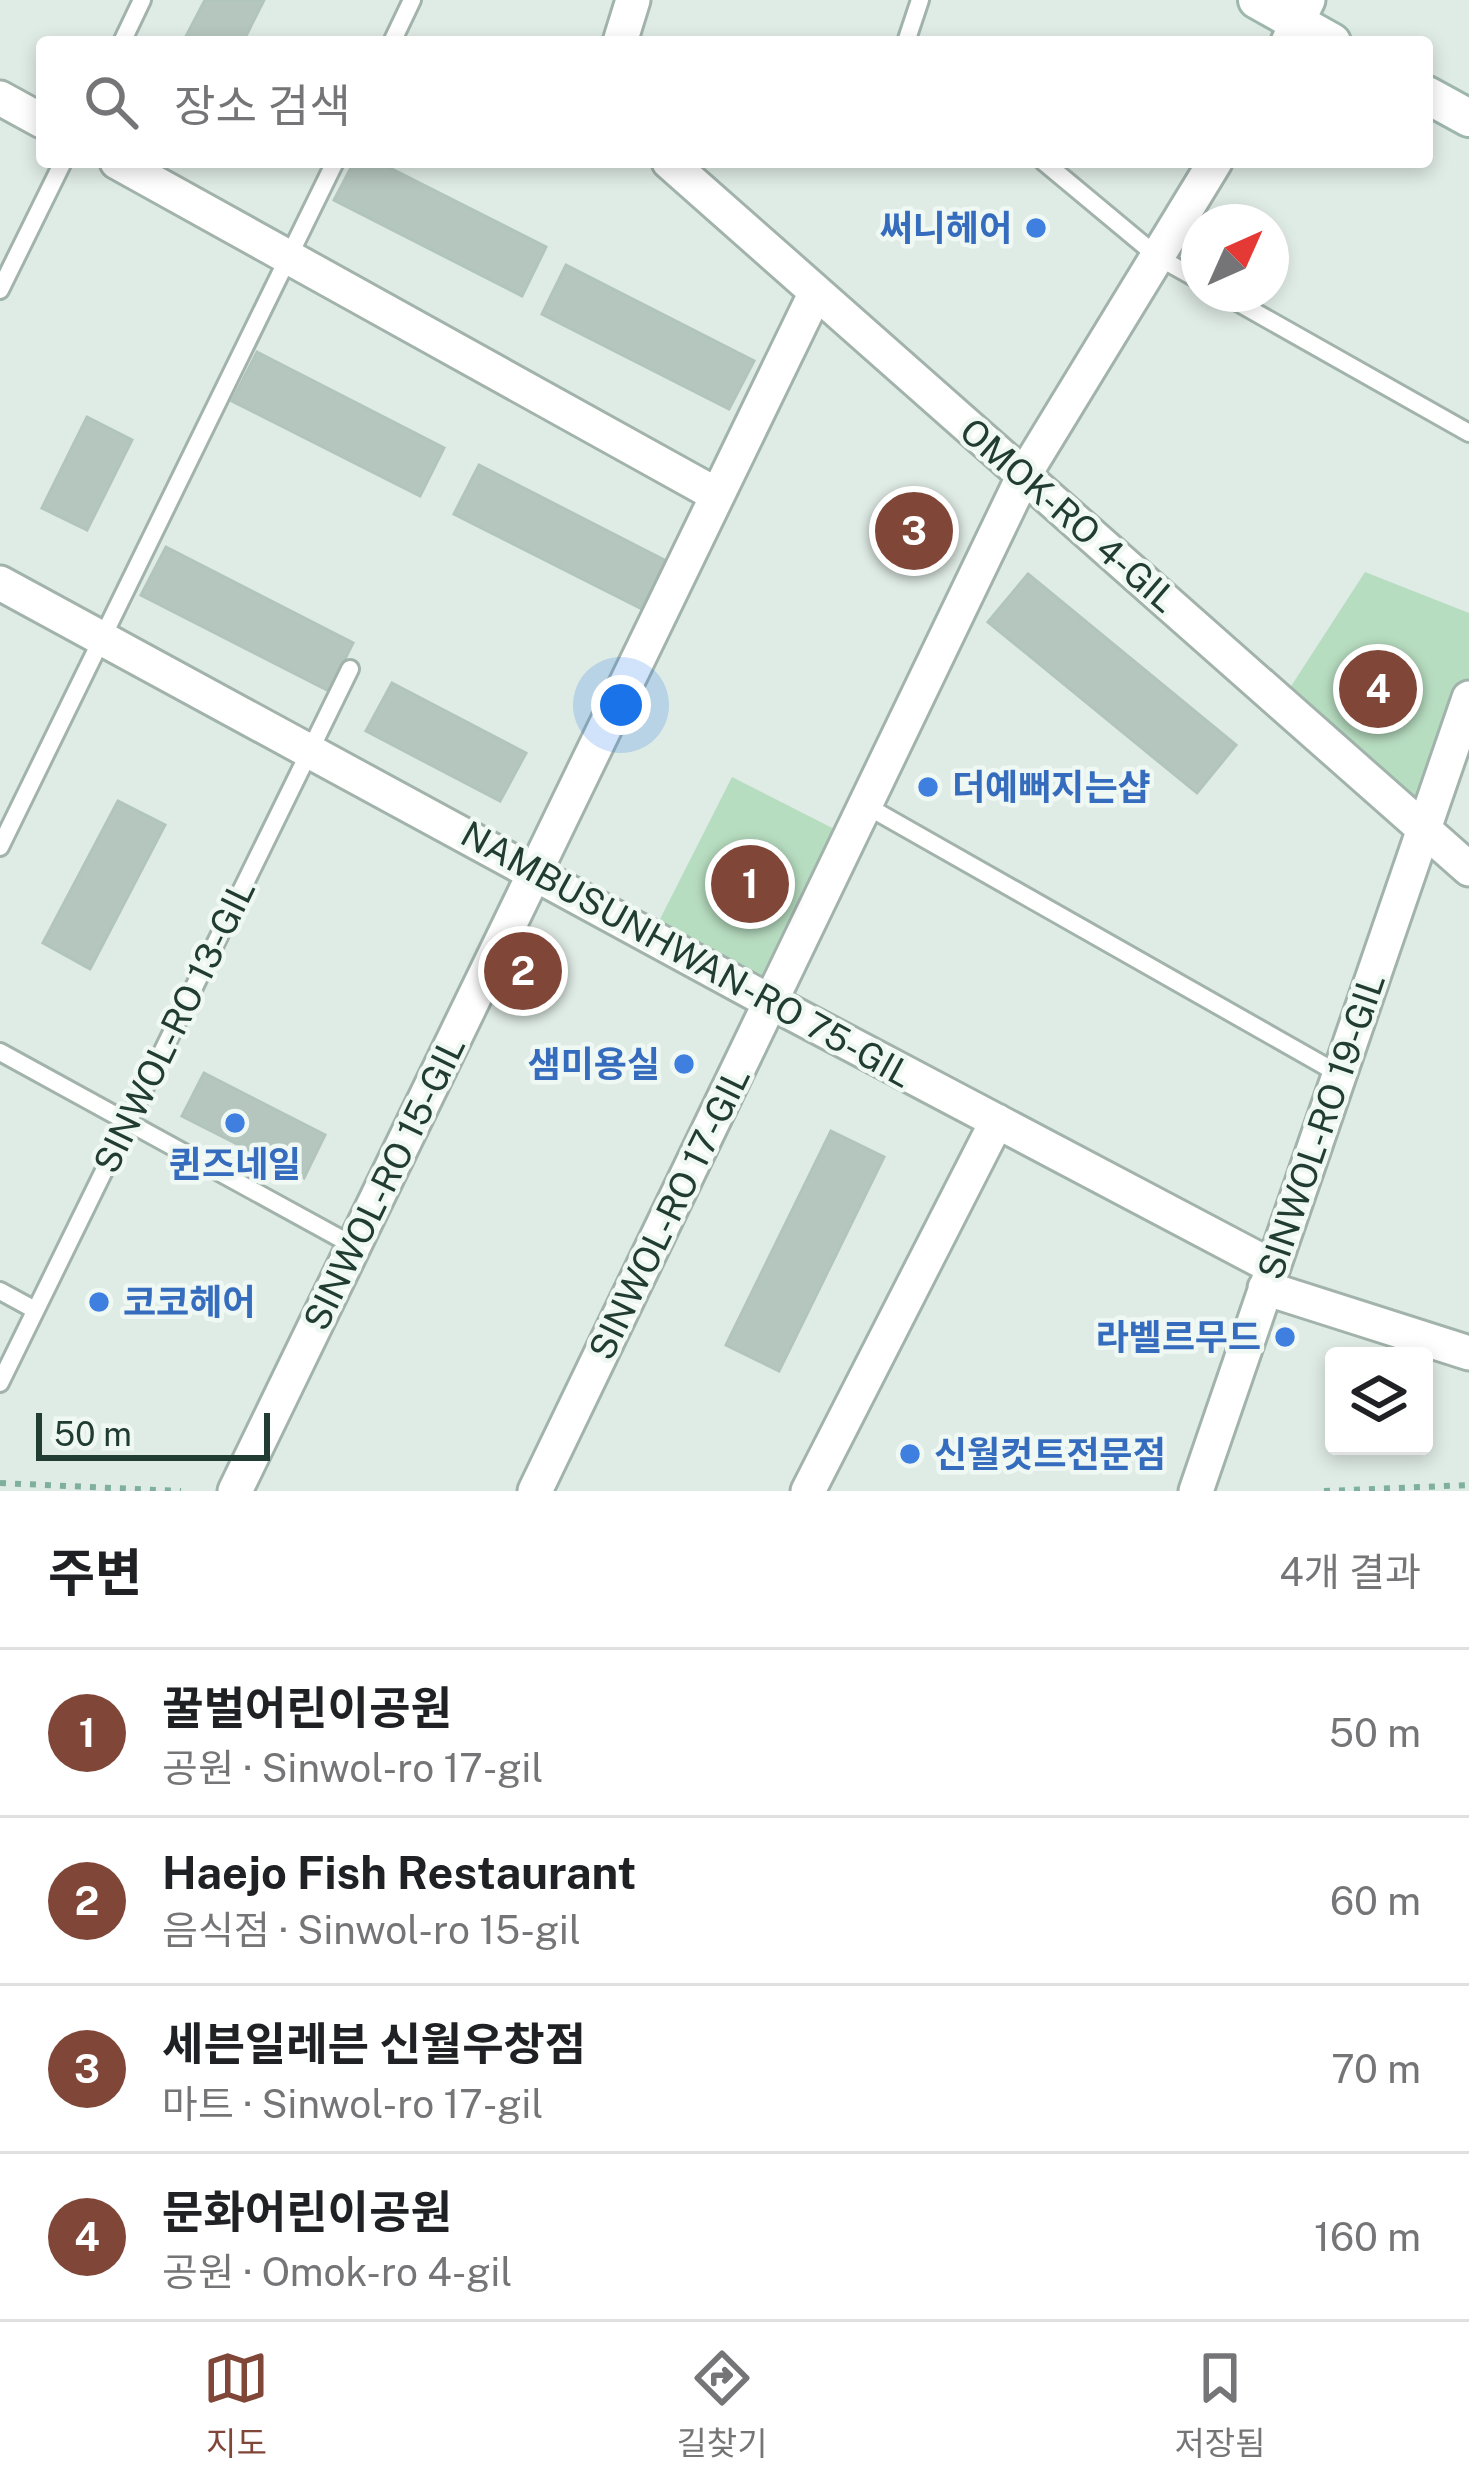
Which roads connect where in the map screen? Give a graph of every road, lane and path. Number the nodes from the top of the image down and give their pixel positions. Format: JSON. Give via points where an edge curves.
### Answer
{"nodes":[{"id":1,"x":142,"y":0,"type":"edge"},
{"id":2,"x":412,"y":0,"type":"edge"},
{"id":3,"x":920,"y":0,"type":"edge"},
{"id":4,"x":1257,"y":0,"type":"edge"},
{"id":5,"x":1299,"y":22,"type":"edge"},
{"id":6,"x":125,"y":36,"type":"edge"},
{"id":7,"x":395,"y":36,"type":"edge"},
{"id":8,"x":908,"y":36,"type":"edge"},
{"id":9,"x":0,"y":98,"type":"edge"},
{"id":10,"x":1433,"y":98,"type":"edge"},
{"id":11,"x":36,"y":118,"type":"edge"},
{"id":12,"x":1469,"y":118,"type":"edge"},
{"id":13,"x":60,"y":168,"type":"edge"},
{"id":14,"x":128,"y":168,"type":"edge"},
{"id":15,"x":332,"y":168,"type":"edge"},
{"id":16,"x":676,"y":168,"type":"edge"},
{"id":17,"x":1051,"y":168,"type":"edge"},
{"id":18,"x":1211,"y":168,"type":"edge"},
{"id":19,"x":289,"y":257,"type":"junction"},
{"id":20,"x":1157,"y":257,"type":"junction"},
{"id":21,"x":1181,"y":270,"type":"edge"},
{"id":22,"x":0,"y":290,"type":"edge"},
{"id":23,"x":816,"y":292,"type":"junction"},
{"id":24,"x":1255,"y":312,"type":"edge"},
{"id":25,"x":1469,"y":433,"type":"edge"},
{"id":26,"x":1024,"y":476,"type":"junction"},
{"id":27,"x":717,"y":494,"type":"junction"},
{"id":28,"x":0,"y":583,"type":"edge"},
{"id":29,"x":103,"y":638,"type":"junction"},
{"id":30,"x":350,"y":669,"type":"dead end"},
{"id":31,"x":1469,"y":698,"type":"edge"},
{"id":32,"x":311,"y":751,"type":"junction"},
{"id":33,"x":866,"y":805,"type":"junction"},
{"id":34,"x":1424,"y":829,"type":"junction"},
{"id":35,"x":0,"y":847,"type":"edge"},
{"id":36,"x":1469,"y":868,"type":"edge"},
{"id":37,"x":535,"y":871,"type":"junction"},
{"id":38,"x":770,"y":1002,"type":"junction"},
{"id":39,"x":0,"y":1052,"type":"edge"},
{"id":40,"x":1339,"y":1074,"type":"junction"},
{"id":41,"x":126,"y":1120,"type":"junction"},
{"id":42,"x":997,"y":1121,"type":"junction"},
{"id":43,"x":354,"y":1246,"type":"junction"},
{"id":44,"x":1269,"y":1277,"type":"junction"},
{"id":45,"x":0,"y":1291,"type":"edge"},
{"id":46,"x":35,"y":1310,"type":"junction"},
{"id":47,"x":1469,"y":1353,"type":"edge"},
{"id":48,"x":0,"y":1383,"type":"edge"},
{"id":49,"x":0,"y":1484,"type":"edge"},
{"id":50,"x":1469,"y":1485,"type":"edge"},
{"id":51,"x":181,"y":1491,"type":"edge"},
{"id":52,"x":235,"y":1491,"type":"edge"},
{"id":53,"x":535,"y":1491,"type":"edge"},
{"id":54,"x":808,"y":1491,"type":"edge"},
{"id":55,"x":1196,"y":1491,"type":"edge"},
{"id":56,"x":1324,"y":1491,"type":"edge"}],
"edges":[{"from":1,"to":6,"type":"lane"},
{"from":2,"to":7,"type":"lane"},
{"from":3,"to":8,"type":"lane"},
{"from":4,"to":5,"type":"main road"},
{"from":9,"to":11,"type":"street"},
{"from":10,"to":12,"type":"main road"},
{"from":13,"to":22,"type":"lane"},
{"from":14,"to":19,"type":"street"},
{"from":15,"to":19,"type":"lane"},
{"from":16,"to":23,"type":"street","name":"OMOK-RO 4-GIL"},
{"from":17,"to":20,"type":"lane"},
{"from":18,"to":20,"type":"street","name":"SINWOL-RO 17-GIL"},
{"from":19,"to":27,"type":"street"},
{"from":19,"to":29,"type":"lane"},
{"from":20,"to":21,"type":"lane"},
{"from":20,"to":26,"type":"street","name":"SINWOL-RO 17-GIL"},
{"from":23,"to":26,"type":"street","name":"OMOK-RO 4-GIL"},
{"from":23,"to":27,"type":"street","name":"SINWOL-RO 15-GIL"},
{"from":24,"to":25,"type":"lane"},
{"from":26,"to":33,"type":"street","name":"SINWOL-RO 17-GIL"},
{"from":26,"to":34,"type":"street","name":"OMOK-RO 4-GIL"},
{"from":27,"to":37,"type":"street","name":"SINWOL-RO 15-GIL"},
{"from":28,"to":29,"type":"street","name":"NAMBUSUNHWAN-RO 75-GIL"},
{"from":29,"to":32,"type":"street","name":"NAMBUSUNHWAN-RO 75-GIL"},
{"from":29,"to":35,"type":"lane"},
{"from":30,"to":32,"type":"lane","name":"SINWOL-RO 13-GIL"},
{"from":31,"to":34,"type":"street","name":"SINWOL-RO 19-GIL"},
{"from":32,"to":37,"type":"street","name":"NAMBUSUNHWAN-RO 75-GIL"},
{"from":32,"to":41,"type":"lane","name":"SINWOL-RO 13-GIL"},
{"from":33,"to":38,"type":"street","name":"SINWOL-RO 17-GIL"},
{"from":33,"to":40,"type":"lane"},
{"from":34,"to":36,"type":"street","name":"OMOK-RO 4-GIL"},
{"from":34,"to":40,"type":"street","name":"SINWOL-RO 19-GIL"},
{"from":37,"to":38,"type":"street","name":"NAMBUSUNHWAN-RO 75-GIL"},
{"from":37,"to":43,"type":"street","name":"SINWOL-RO 15-GIL"},
{"from":38,"to":42,"type":"street","name":"NAMBUSUNHWAN-RO 75-GIL"},
{"from":38,"to":53,"type":"street","name":"SINWOL-RO 17-GIL"},
{"from":39,"to":41,"type":"lane"},
{"from":40,"to":44,"type":"street","name":"SINWOL-RO 19-GIL"},
{"from":41,"to":43,"type":"lane"},
{"from":41,"to":46,"type":"lane","name":"SINWOL-RO 13-GIL"},
{"from":42,"to":44,"type":"street","name":"NAMBUSUNHWAN-RO 75-GIL"},
{"from":42,"to":54,"type":"street"},
{"from":43,"to":52,"type":"street","name":"SINWOL-RO 15-GIL"},
{"from":44,"to":47,"type":"street","name":"NAMBUSUNHWAN-RO 75-GIL"},
{"from":44,"to":55,"type":"street","name":"SINWOL-RO 19-GIL"},
{"from":45,"to":46,"type":"lane"},
{"from":46,"to":48,"type":"lane","name":"SINWOL-RO 13-GIL"},
{"from":49,"to":51,"type":"path"},
{"from":50,"to":56,"type":"path"}]}
